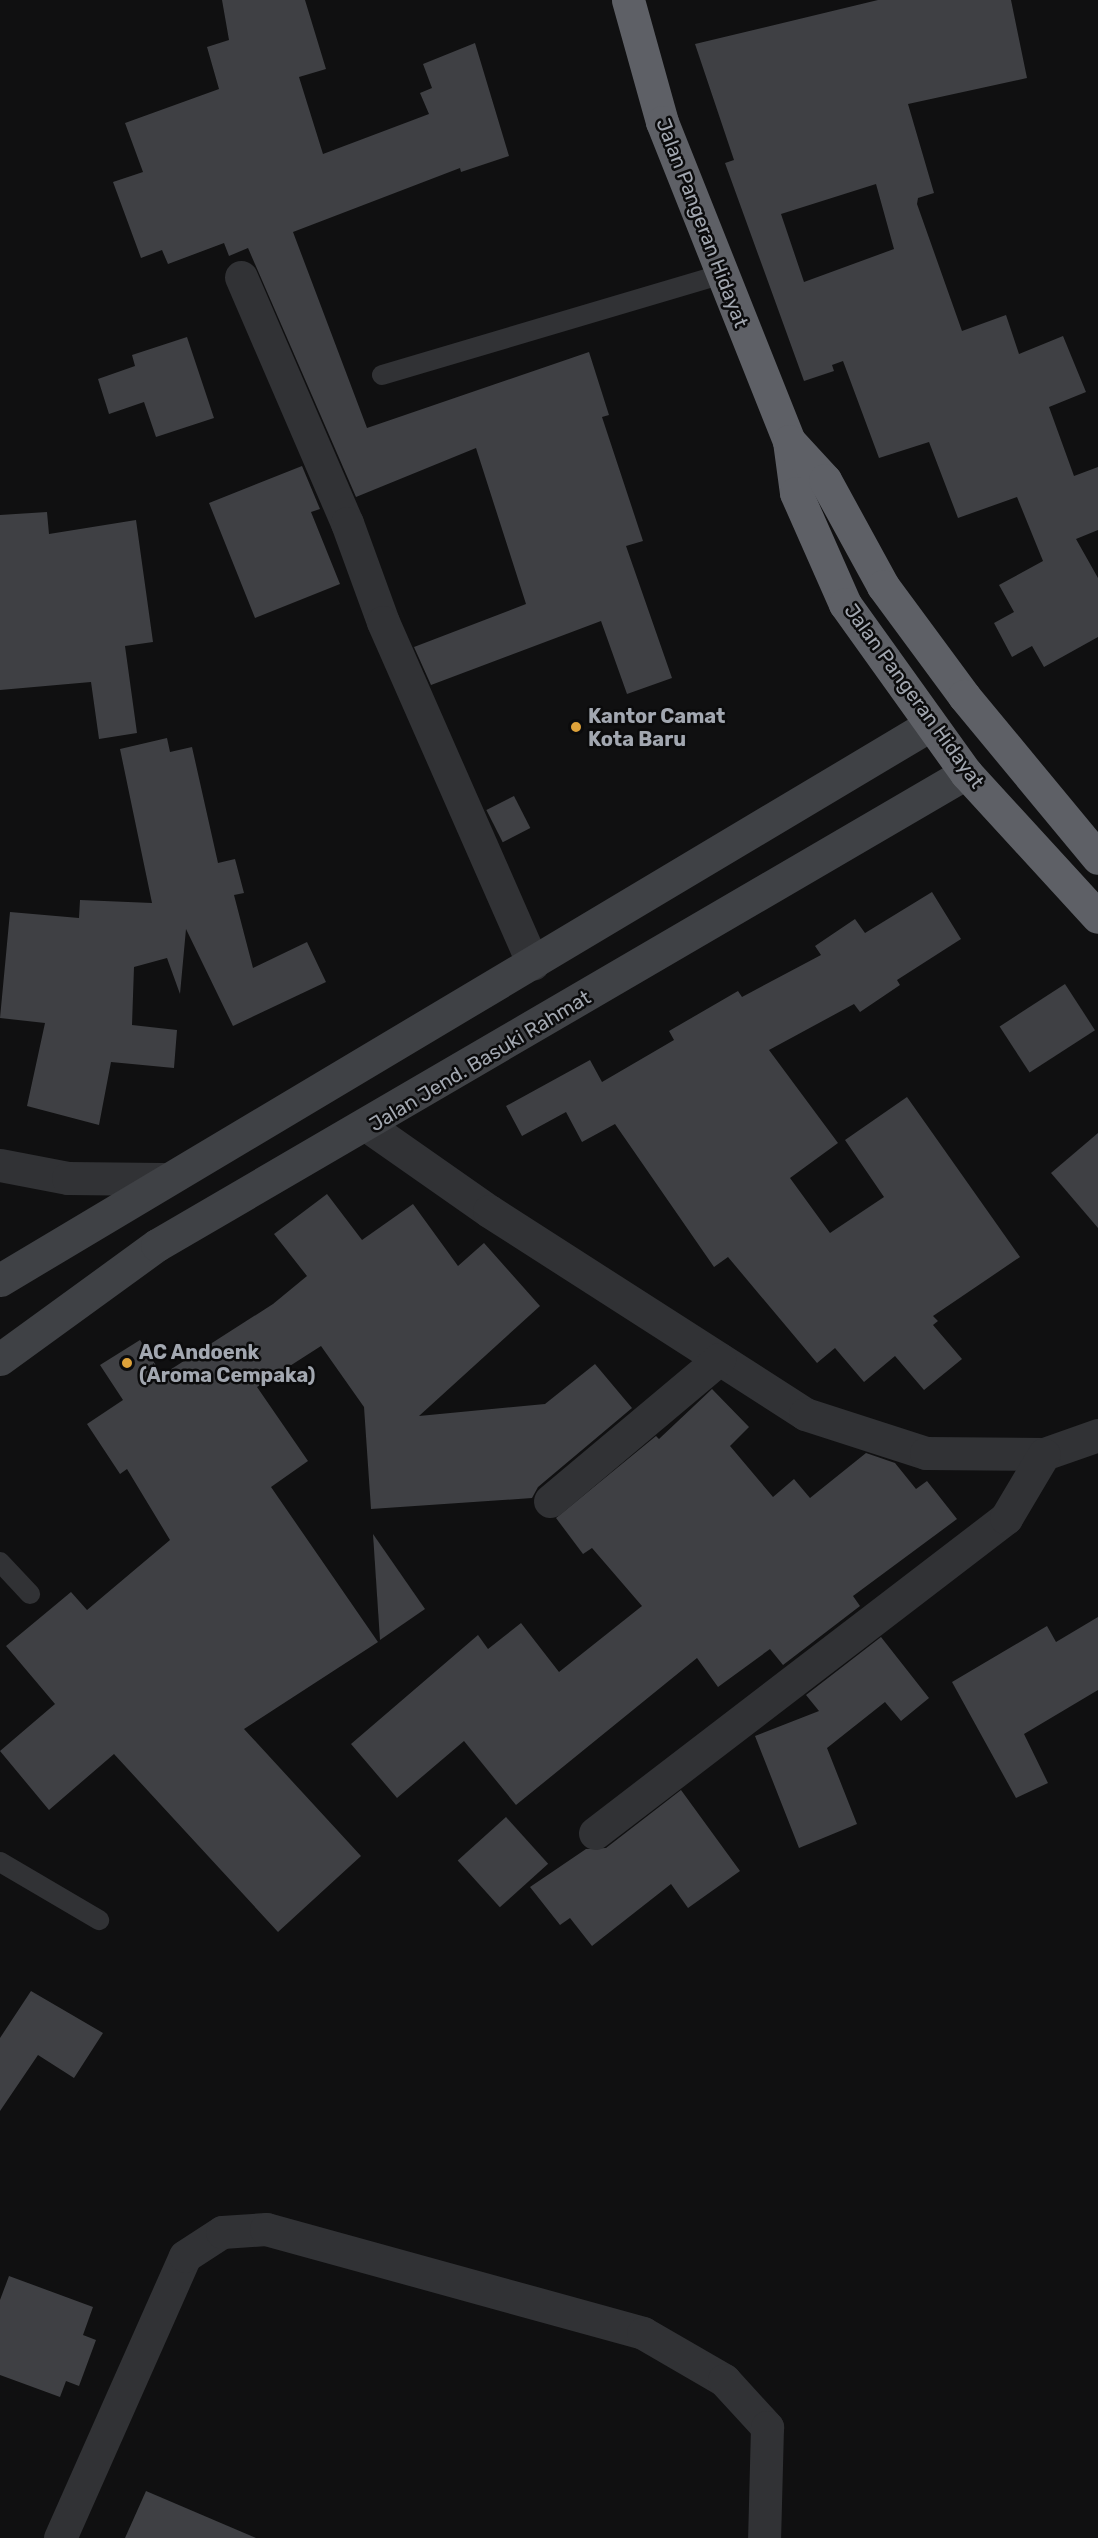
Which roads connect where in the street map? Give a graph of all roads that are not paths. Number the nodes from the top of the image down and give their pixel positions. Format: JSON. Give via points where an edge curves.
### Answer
{"nodes":[{"id":1,"x":628,"y":0,"type":"edge"},
{"id":2,"x":719,"y":275,"type":"junction"},
{"id":3,"x":241,"y":277,"type":"dead end"},
{"id":4,"x":382,"y":375,"type":"dead end"},
{"id":5,"x":789,"y":441,"type":"junction"},
{"id":6,"x":964,"y":696,"type":"junction"},
{"id":7,"x":930,"y":725,"type":"junction"},
{"id":8,"x":1002,"y":744,"type":"junction"},
{"id":9,"x":966,"y":773,"type":"junction"},
{"id":10,"x":1098,"y":858,"type":"edge"},
{"id":11,"x":1098,"y":917,"type":"edge"},
{"id":12,"x":533,"y":963,"type":"junction"},
{"id":13,"x":369,"y":1126,"type":"junction"},
{"id":14,"x":0,"y":1165,"type":"edge"},
{"id":15,"x":162,"y":1179,"type":"junction"},
{"id":16,"x":0,"y":1280,"type":"edge"},
{"id":17,"x":0,"y":1359,"type":"edge"},
{"id":18,"x":719,"y":1359,"type":"junction"},
{"id":19,"x":1098,"y":1435,"type":"edge"},
{"id":20,"x":1044,"y":1454,"type":"junction"},
{"id":21,"x":550,"y":1501,"type":"dead end"},
{"id":22,"x":0,"y":1562,"type":"edge"},
{"id":23,"x":30,"y":1594,"type":"dead end"},
{"id":24,"x":595,"y":1833,"type":"dead end"},
{"id":25,"x":0,"y":1862,"type":"edge"},
{"id":26,"x":99,"y":1920,"type":"dead end"},
{"id":27,"x":60,"y":2538,"type":"edge"},
{"id":28,"x":764,"y":2538,"type":"edge"}],
"edges":[{"from":1,"to":2,"type":"highway","name":"Jalan Pangeran Hidayat","via":[[662,122]]},
{"from":2,"to":4,"type":"lane"},
{"from":2,"to":5,"type":"highway","name":"Jalan Pangeran Hidayat"},
{"from":3,"to":12,"type":"street","via":[[347,523],[383,622]]},
{"from":5,"to":6,"type":"highway","name":"Jalan Pangeran Hidayat","via":[[825,480],[883,586]]},
{"from":5,"to":7,"type":"highway","name":"Jalan Pangeran Hidayat","via":[[796,493],[845,604]]},
{"from":6,"to":7,"type":"highway"},
{"from":6,"to":8,"type":"highway","name":"Jalan Pangeran Hidayat"},
{"from":7,"to":9,"type":"highway","name":"Jalan Pangeran Hidayat"},
{"from":7,"to":12,"type":"main road"},
{"from":8,"to":9,"type":"highway"},
{"from":8,"to":10,"type":"highway","name":"Jalan Pangeran Hidayat"},
{"from":9,"to":11,"type":"highway","name":"Jalan Pangeran Hidayat"},
{"from":9,"to":13,"type":"main road","name":"Jalan Jend. Basuki Rahmat"},
{"from":12,"to":15,"type":"main road","via":[[298,1106]]},
{"from":13,"to":17,"type":"main road","name":"Jalan Jend. Basuki Rahmat","via":[[157,1245]]},
{"from":13,"to":18,"type":"street","via":[[489,1211]]},
{"from":14,"to":15,"type":"street","via":[[68,1178]]},
{"from":15,"to":16,"type":"main road"},
{"from":18,"to":20,"type":"street","via":[[805,1414],[926,1453]]},
{"from":18,"to":21,"type":"street"},
{"from":19,"to":20,"type":"street"},
{"from":20,"to":24,"type":"street","via":[[1006,1518]]},
{"from":22,"to":23,"type":"lane"},
{"from":25,"to":26,"type":"lane"},
{"from":27,"to":28,"type":"street","via":[[185,2256],[222,2232],[266,2229],[643,2333],[724,2380],[767,2427]]}]}
